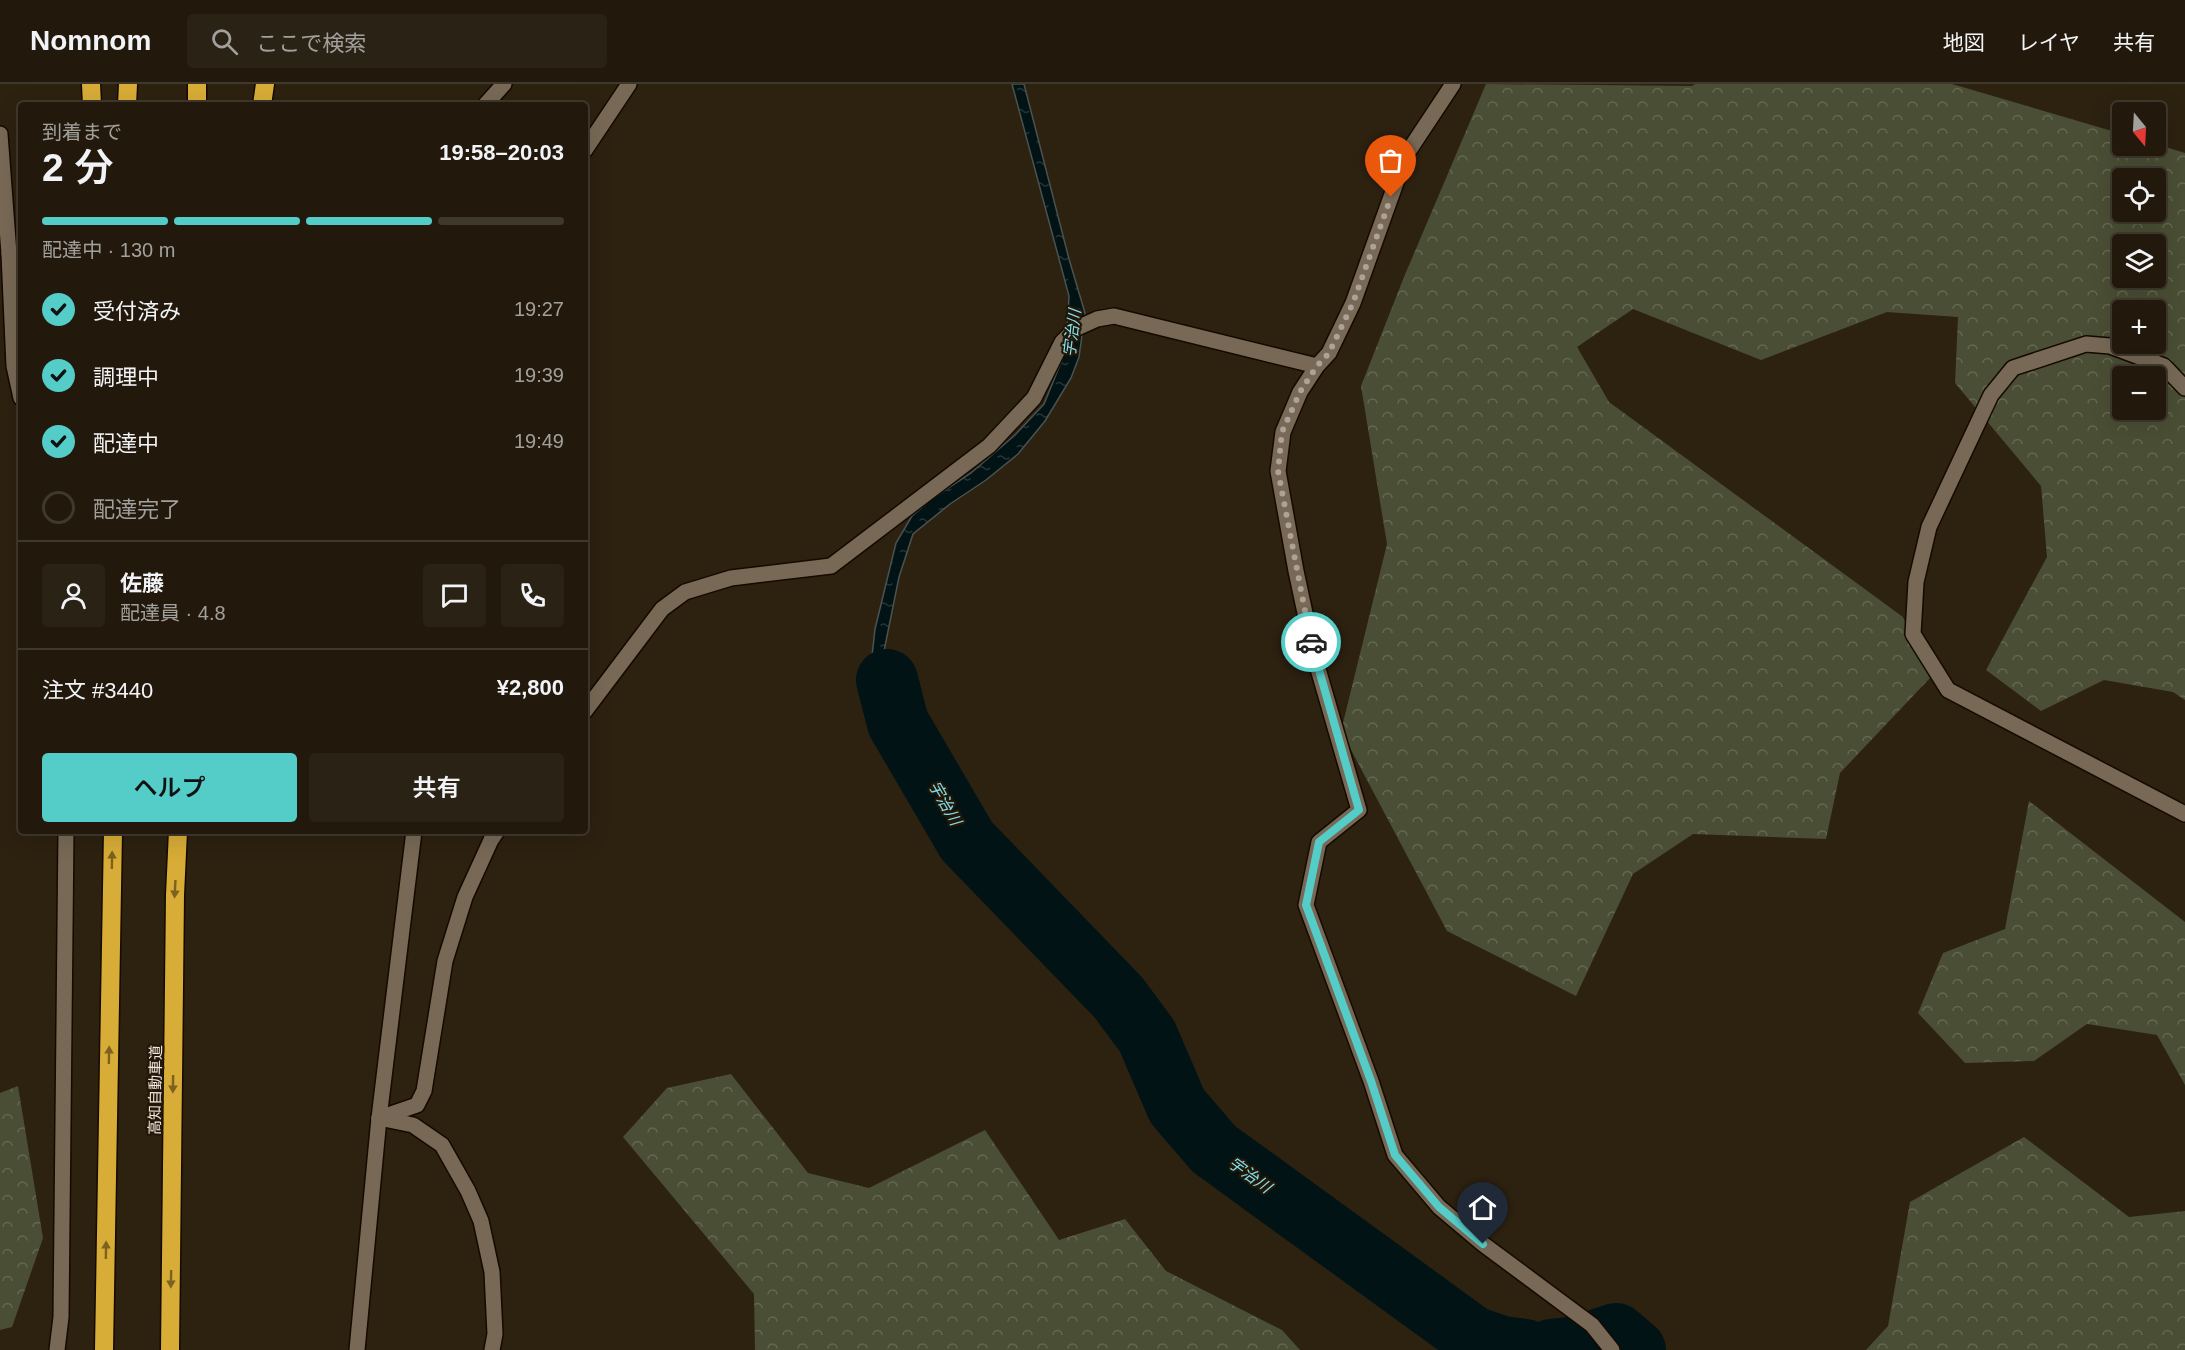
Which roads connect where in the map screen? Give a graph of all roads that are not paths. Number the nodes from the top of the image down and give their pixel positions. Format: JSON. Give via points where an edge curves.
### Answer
{"nodes":[{"id":1,"x":91,"y":84,"type":"edge"},
{"id":2,"x":128,"y":84,"type":"edge"},
{"id":3,"x":197,"y":84,"type":"edge"},
{"id":4,"x":265,"y":84,"type":"edge"},
{"id":5,"x":504,"y":84,"type":"edge"},
{"id":6,"x":629,"y":84,"type":"edge"},
{"id":7,"x":1453,"y":84,"type":"edge"},
{"id":8,"x":92,"y":102,"type":"edge"},
{"id":9,"x":127,"y":102,"type":"edge"},
{"id":10,"x":197,"y":102,"type":"edge"},
{"id":11,"x":262,"y":102,"type":"edge"},
{"id":12,"x":488,"y":102,"type":"edge"},
{"id":13,"x":0,"y":134,"type":"edge"},
{"id":14,"x":588,"y":146,"type":"edge"},
{"id":15,"x":15,"y":254,"type":"edge"},
{"id":16,"x":1317,"y":366,"type":"junction"},
{"id":17,"x":18,"y":384,"type":"edge"},
{"id":18,"x":2185,"y":388,"type":"edge"},
{"id":19,"x":588,"y":707,"type":"edge"},
{"id":20,"x":2185,"y":814,"type":"edge"},
{"id":21,"x":66,"y":834,"type":"edge"},
{"id":22,"x":112,"y":834,"type":"edge"},
{"id":23,"x":178,"y":834,"type":"edge"},
{"id":24,"x":414,"y":834,"type":"edge"},
{"id":25,"x":495,"y":834,"type":"edge"},
{"id":26,"x":379,"y":1118,"type":"junction"},
{"id":27,"x":1611,"y":1348,"type":"edge"},
{"id":28,"x":57,"y":1350,"type":"edge"},
{"id":29,"x":104,"y":1350,"type":"edge"},
{"id":30,"x":170,"y":1350,"type":"edge"},
{"id":31,"x":357,"y":1350,"type":"edge"},
{"id":32,"x":492,"y":1350,"type":"edge"}],
"edges":[{"from":1,"to":8,"type":"highway"},
{"from":2,"to":9,"type":"highway"},
{"from":3,"to":10,"type":"highway"},
{"from":4,"to":11,"type":"highway"},
{"from":5,"to":12,"type":"street"},
{"from":6,"to":14,"type":"street"},
{"from":7,"to":16,"type":"street","via":[[1406,155],[1353,303],[1329,353]]},
{"from":13,"to":15,"type":"street"},
{"from":15,"to":17,"type":"street","via":[[14,366]]},
{"from":16,"to":19,"type":"street","via":[[1114,316],[1075,329],[1062,342],[1034,398],[989,446],[831,566],[731,578],[685,592],[662,609]]},
{"from":16,"to":27,"type":"street","via":[[1282,432],[1278,471],[1314,655],[1359,810],[1319,842],[1306,905],[1395,1155],[1439,1207],[1592,1325]]},
{"from":18,"to":20,"type":"street","via":[[2164,366],[2110,346],[2086,344],[2013,368],[1991,395],[1929,527],[1916,582],[1913,634],[1948,690]]},
{"from":21,"to":28,"type":"street","via":[[61,1317]]},
{"from":29,"to":22,"type":"highway","one_way":true},
{"from":23,"to":30,"type":"highway","name":"高知自動車道","one_way":true},
{"from":24,"to":26,"type":"street"},
{"from":25,"to":26,"type":"street","via":[[465,897],[446,961],[424,1091],[417,1105]]},
{"from":26,"to":31,"type":"street"},
{"from":26,"to":32,"type":"street","via":[[413,1125],[442,1145],[468,1191],[481,1221],[492,1272]]}]}
